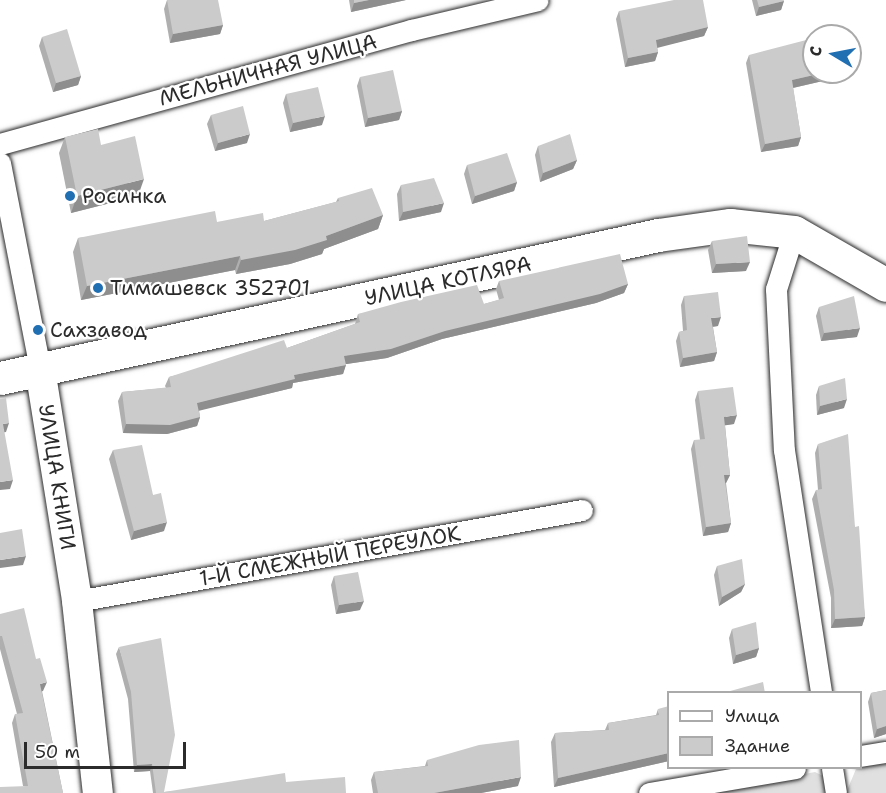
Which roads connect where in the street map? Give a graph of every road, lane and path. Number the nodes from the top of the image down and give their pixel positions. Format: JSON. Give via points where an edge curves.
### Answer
{"nodes":[{"id":1,"x":538,"y":0,"type":"edge"},
{"id":2,"x":0,"y":144,"type":"edge"},
{"id":3,"x":0,"y":163,"type":"edge"},
{"id":4,"x":794,"y":232,"type":"junction"},
{"id":5,"x":886,"y":285,"type":"edge"},
{"id":6,"x":40,"y":369,"type":"junction"},
{"id":7,"x":0,"y":378,"type":"edge"},
{"id":8,"x":582,"y":510,"type":"dead end"},
{"id":9,"x":77,"y":601,"type":"junction"},
{"id":10,"x":821,"y":691,"type":"edge"},
{"id":11,"x":886,"y":752,"type":"edge"},
{"id":12,"x":862,"y":756,"type":"edge"},
{"id":13,"x":789,"y":769,"type":"edge"},
{"id":14,"x":832,"y":769,"type":"edge"},
{"id":15,"x":98,"y":793,"type":"edge"},
{"id":16,"x":649,"y":793,"type":"edge"},
{"id":17,"x":836,"y":793,"type":"edge"}],
"edges":[{"from":1,"to":2,"type":"street","name":"МЕЛЬНИЧНАЯ УЛИЦА","via":[[411,30]]},
{"from":3,"to":6,"type":"street","name":"УЛИЦА КНИГИ"},
{"from":4,"to":5,"type":"main road","name":"УЛИЦА КОТЛЯРА"},
{"from":4,"to":6,"type":"main road","name":"УЛИЦА КОТЛЯРА","via":[[730,225],[658,235]]},
{"from":4,"to":10,"type":"street","via":[[776,289],[784,450]]},
{"from":6,"to":7,"type":"main road","name":"УЛИЦА КОТЛЯРА"},
{"from":6,"to":9,"type":"street","name":"УЛИЦА КНИГИ"},
{"from":8,"to":9,"type":"street","name":"1-Й СМЕЖНЫЙ ПЕРЕУЛОК"},
{"from":9,"to":15,"type":"street","name":"УЛИЦА КНИГИ"},
{"from":11,"to":12,"type":"street"},
{"from":13,"to":16,"type":"street"},
{"from":14,"to":17,"type":"street"}]}
